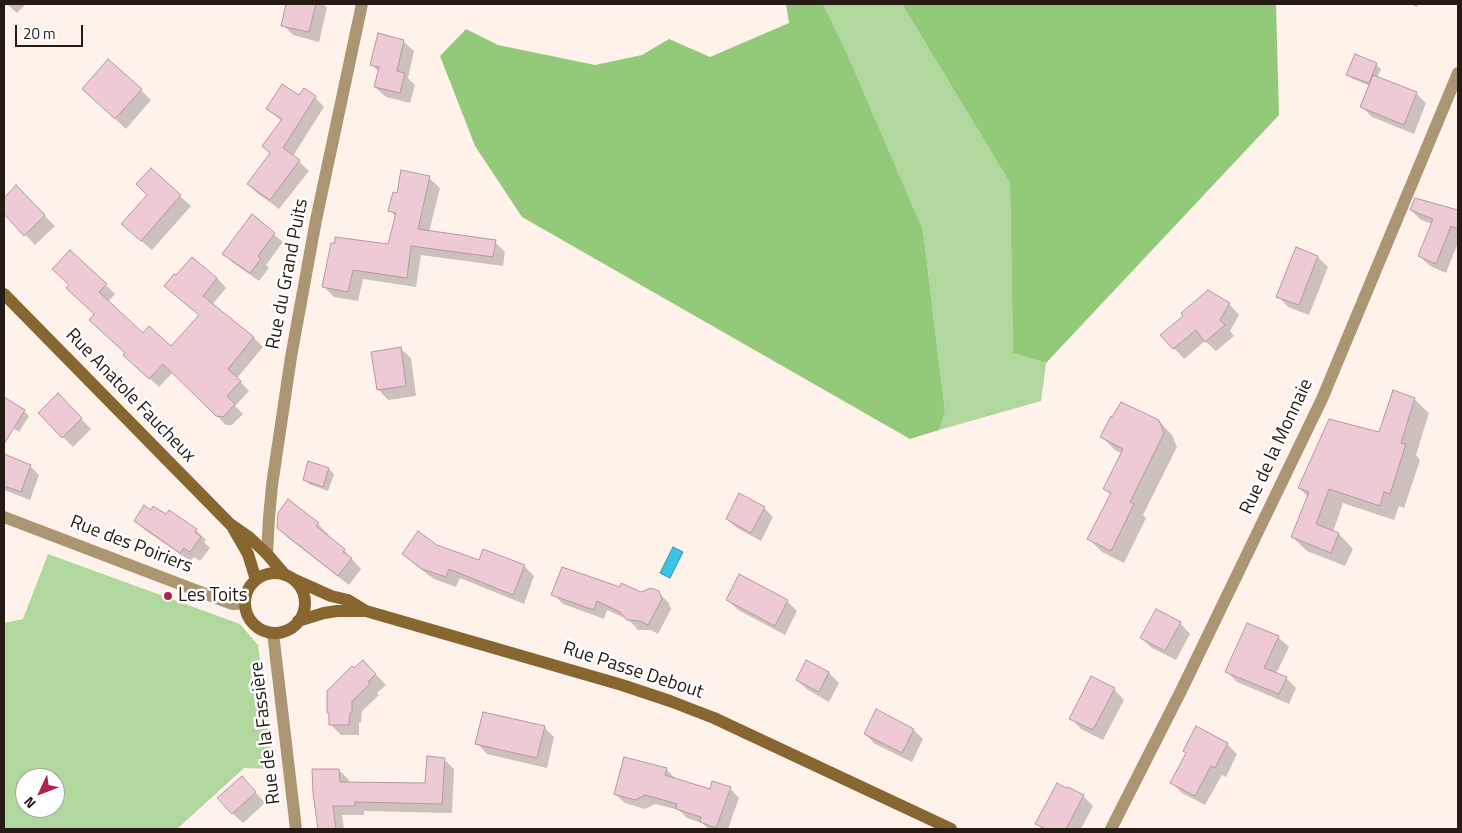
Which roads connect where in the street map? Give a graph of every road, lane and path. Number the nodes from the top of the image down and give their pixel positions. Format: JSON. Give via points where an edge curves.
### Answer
{"nodes":[{"id":1,"x":362,"y":4,"type":"edge"},
{"id":2,"x":1458,"y":73,"type":"edge"},
{"id":3,"x":4,"y":294,"type":"edge"},
{"id":4,"x":4,"y":517,"type":"edge"},
{"id":5,"x":230,"y":524,"type":"junction"},
{"id":6,"x":267,"y":554,"type":"junction"},
{"id":7,"x":289,"y":577,"type":"junction"},
{"id":8,"x":256,"y":580,"type":"junction"},
{"id":9,"x":245,"y":603,"type":"junction"},
{"id":10,"x":366,"y":611,"type":"junction"},
{"id":11,"x":298,"y":621,"type":"junction"},
{"id":12,"x":273,"y":633,"type":"junction"},
{"id":13,"x":296,"y":829,"type":"edge"},
{"id":14,"x":950,"y":829,"type":"edge"},
{"id":15,"x":1111,"y":829,"type":"edge"}],
"edges":[{"from":1,"to":6,"type":"street","name":"Rue du Grand Puits","via":[[298,318],[272,485]]},
{"from":2,"to":15,"type":"street","name":"Rue de la Monnaie","via":[[1322,399]]},
{"from":3,"to":5,"type":"main road","name":"Rue Anatole Faucheux"},
{"from":4,"to":9,"type":"street","name":"Rue des Poiriers","via":[[232,604]]},
{"from":5,"to":6,"type":"main road","name":"Rue Anatole Faucheux"},
{"from":5,"to":8,"type":"main road","name":"Rue Anatole Faucheux","via":[[248,554]]},
{"from":6,"to":7,"type":"main road","name":"Rue Anatole Faucheux"},
{"from":7,"to":8,"type":"main road","via":[[275,573]]},
{"from":7,"to":10,"type":"main road","name":"Rue Passe Debout","via":[[348,600]]},
{"from":7,"to":11,"type":"main road","via":[[300,586],[303,595],[303,613]]},
{"from":8,"to":9,"type":"main road","via":[[249,587]]},
{"from":9,"to":12,"type":"main road","via":[[248,617],[255,625]]},
{"from":10,"to":11,"type":"main road","via":[[336,611]]},
{"from":10,"to":14,"type":"main road","name":"Rue Passe Debout","via":[[670,701],[714,718]]},
{"from":11,"to":12,"type":"main road","via":[[283,632]]},
{"from":12,"to":13,"type":"street","name":"Rue de la Fassière"}]}
